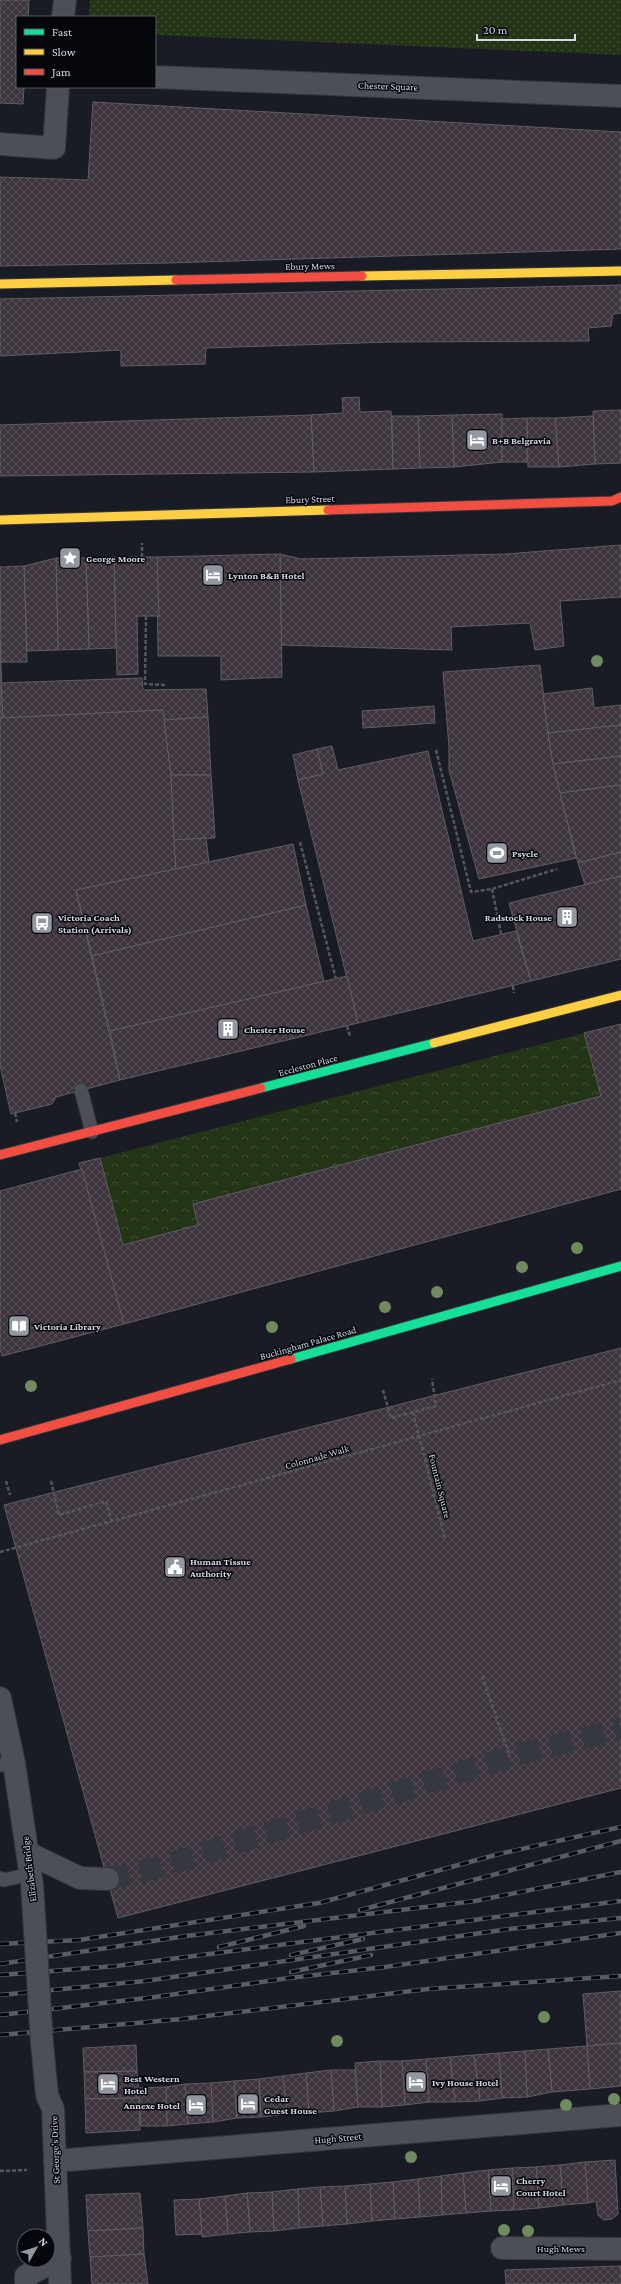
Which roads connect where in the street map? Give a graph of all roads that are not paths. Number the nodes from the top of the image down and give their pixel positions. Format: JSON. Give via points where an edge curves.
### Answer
{"nodes":[{"id":1,"x":65,"y":0,"type":"edge"},
{"id":2,"x":63,"y":16,"type":"edge"},
{"id":3,"x":156,"y":77,"type":"edge"},
{"id":4,"x":58,"y":88,"type":"edge"},
{"id":5,"x":621,"y":96,"type":"edge"},
{"id":6,"x":0,"y":144,"type":"edge"},
{"id":7,"x":621,"y":271,"type":"edge"},
{"id":8,"x":0,"y":284,"type":"edge"},
{"id":9,"x":621,"y":497,"type":"edge"},
{"id":10,"x":0,"y":520,"type":"edge"},
{"id":11,"x":621,"y":995,"type":"edge"},
{"id":12,"x":81,"y":1090,"type":"dead end"},
{"id":13,"x":92,"y":1132,"type":"junction"},
{"id":14,"x":0,"y":1155,"type":"edge"},
{"id":15,"x":621,"y":1266,"type":"edge"},
{"id":16,"x":0,"y":1440,"type":"edge"},
{"id":17,"x":0,"y":1698,"type":"edge"},
{"id":18,"x":7,"y":1764,"type":"edge"},
{"id":19,"x":30,"y":1870,"type":"junction"},
{"id":20,"x":0,"y":1878,"type":"edge"},
{"id":21,"x":108,"y":1879,"type":"tunnel mouth"},
{"id":22,"x":42,"y":2043,"type":"joint"},
{"id":23,"x":621,"y":2115,"type":"edge"},
{"id":24,"x":55,"y":2161,"type":"junction"},
{"id":25,"x":502,"y":2248,"type":"dead end"},
{"id":26,"x":621,"y":2249,"type":"edge"},
{"id":27,"x":60,"y":2258,"type":"junction"},
{"id":28,"x":26,"y":2284,"type":"edge"},
{"id":29,"x":60,"y":2284,"type":"edge"}],
"edges":[{"from":1,"to":2,"type":"street"},
{"from":3,"to":5,"type":"street","name":"Chester Square"},
{"from":4,"to":6,"type":"street","via":[[54,148]]},
{"from":7,"to":8,"type":"street","name":"Ebury Mews"},
{"from":9,"to":10,"type":"street","name":"Ebury Street","via":[[612,501]]},
{"from":11,"to":13,"type":"street","name":"Eccleston Place"},
{"from":12,"to":13,"type":"lane"},
{"from":13,"to":14,"type":"street","name":"Eccleston Place"},
{"from":15,"to":16,"type":"street","name":"Buckingham Palace Road"},
{"from":17,"to":18,"type":"street","name":"Elizabeth Bridge"},
{"from":18,"to":19,"type":"street","name":"Elizabeth Bridge"},
{"from":19,"to":20,"type":"lane","via":[[4,1880]]},
{"from":19,"to":21,"type":"street","via":[[80,1878]]},
{"from":19,"to":22,"type":"street","name":"Elizabeth Bridge","bridge":true},
{"from":22,"to":24,"type":"street","name":"St George's Drive","via":[[47,2095],[53,2109]]},
{"from":23,"to":24,"type":"street","name":"Hugh Street"},
{"from":24,"to":27,"type":"street","name":"St George's Drive"},
{"from":25,"to":26,"type":"street","name":"Hugh Mews"},
{"from":27,"to":28,"type":"street","via":[[26,2276]]},
{"from":27,"to":29,"type":"street","name":"St George's Drive"}]}
